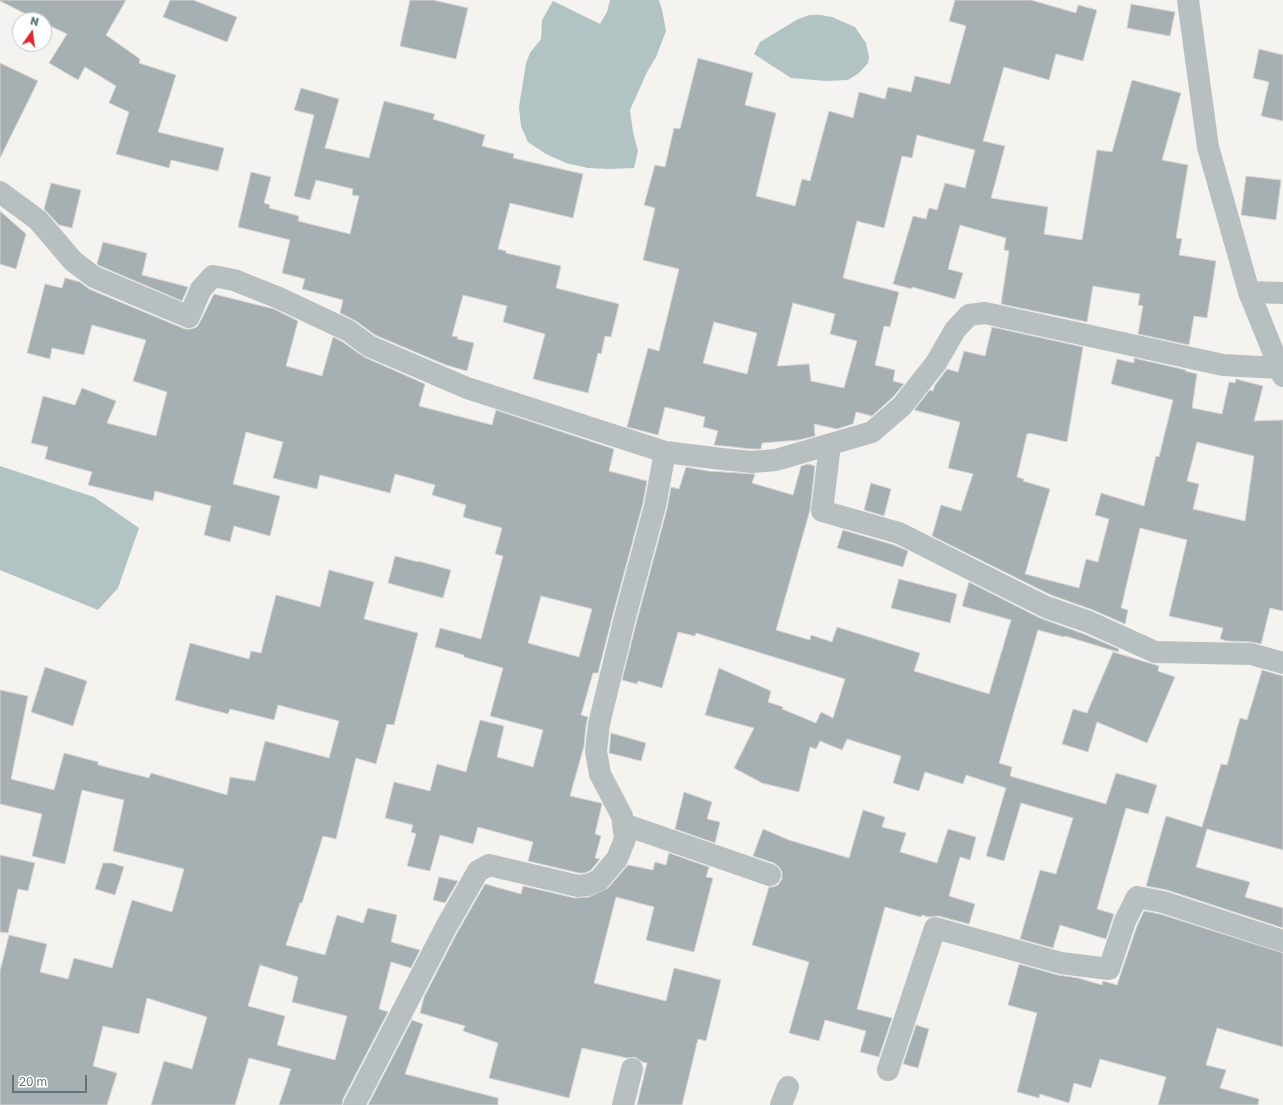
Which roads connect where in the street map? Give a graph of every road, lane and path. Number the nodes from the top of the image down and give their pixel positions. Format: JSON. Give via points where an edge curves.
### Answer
{"nodes":[{"id":1,"x":1188,"y":0,"type":"edge"},
{"id":2,"x":0,"y":192,"type":"edge"},
{"id":3,"x":1249,"y":292,"type":"junction"},
{"id":4,"x":1283,"y":293,"type":"edge"},
{"id":5,"x":1282,"y":372,"type":"edge"},
{"id":6,"x":830,"y":445,"type":"junction"},
{"id":7,"x":665,"y":452,"type":"junction"},
{"id":8,"x":1283,"y":663,"type":"edge"},
{"id":9,"x":623,"y":824,"type":"junction"},
{"id":10,"x":770,"y":875,"type":"dead end"},
{"id":11,"x":1283,"y":941,"type":"edge"},
{"id":12,"x":632,"y":1069,"type":"dead end"},
{"id":13,"x":888,"y":1070,"type":"dead end"},
{"id":14,"x":354,"y":1105,"type":"edge"},
{"id":15,"x":623,"y":1105,"type":"edge"}],
"edges":[{"from":1,"to":3,"type":"street","via":[[1208,147]]},
{"from":2,"to":7,"type":"street","via":[[38,220],[73,261],[94,277],[189,317],[201,290],[212,276],[234,280],[349,331],[369,346],[467,388]]},
{"from":3,"to":4,"type":"street"},
{"from":3,"to":5,"type":"street"},
{"from":5,"to":6,"type":"street","via":[[1223,365],[985,313],[969,315],[955,330],[936,363],[902,406],[872,432]]},
{"from":6,"to":7,"type":"street","via":[[776,460],[752,462]]},
{"from":6,"to":8,"type":"street","via":[[822,511],[899,533],[1046,607],[1089,622],[1155,652],[1251,654]]},
{"from":7,"to":9,"type":"street","via":[[655,506],[624,617],[599,724],[596,751],[600,774],[622,816]]},
{"from":9,"to":10,"type":"street"},
{"from":9,"to":14,"type":"street","via":[[625,839],[617,859],[599,880],[588,885],[578,886],[489,865],[478,871],[446,927]]},
{"from":11,"to":13,"type":"street","via":[[1163,902],[1137,898],[1125,920],[1109,969],[1061,963],[935,928]]},
{"from":12,"to":15,"type":"street"}]}
